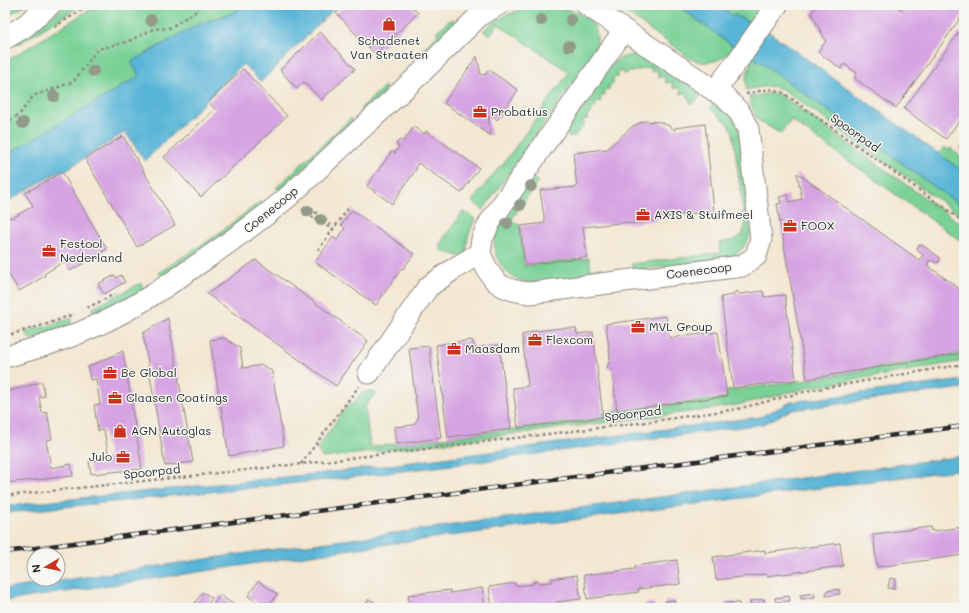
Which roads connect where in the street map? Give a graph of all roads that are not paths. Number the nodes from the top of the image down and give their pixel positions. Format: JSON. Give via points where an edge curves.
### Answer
{"nodes":[{"id":1,"x":43,"y":5,"type":"edge"},
{"id":2,"x":49,"y":5,"type":"edge"},
{"id":3,"x":498,"y":5,"type":"edge"},
{"id":4,"x":587,"y":5,"type":"edge"},
{"id":5,"x":777,"y":5,"type":"edge"},
{"id":6,"x":5,"y":23,"type":"edge"},
{"id":7,"x":624,"y":30,"type":"junction"},
{"id":8,"x":5,"y":38,"type":"edge"},
{"id":9,"x":721,"y":95,"type":"junction"},
{"id":10,"x":480,"y":253,"type":"junction"},
{"id":11,"x":5,"y":357,"type":"edge"},
{"id":12,"x":369,"y":373,"type":"road end"}],
"edges":[{"from":1,"to":6,"type":"main road","via":[[18,14]]},
{"from":2,"to":8,"type":"main road","via":[[25,26]]},
{"from":3,"to":11,"type":"street","name":"Coenecoop","via":[[480,15],[289,196],[219,250],[157,292],[88,330]]},
{"from":4,"to":7,"type":"street","name":"Coenecoop"},
{"from":5,"to":9,"type":"street","via":[[741,56]]},
{"from":7,"to":9,"type":"street","name":"Coenecoop"},
{"from":7,"to":10,"type":"street","via":[[490,222],[482,240]]},
{"from":9,"to":10,"type":"street","name":"Coenecoop","via":[[740,113],[748,129],[761,239],[756,256],[742,266],[530,293],[513,292],[499,285],[487,271]]},
{"from":10,"to":12,"type":"street","via":[[428,288]]}]}
